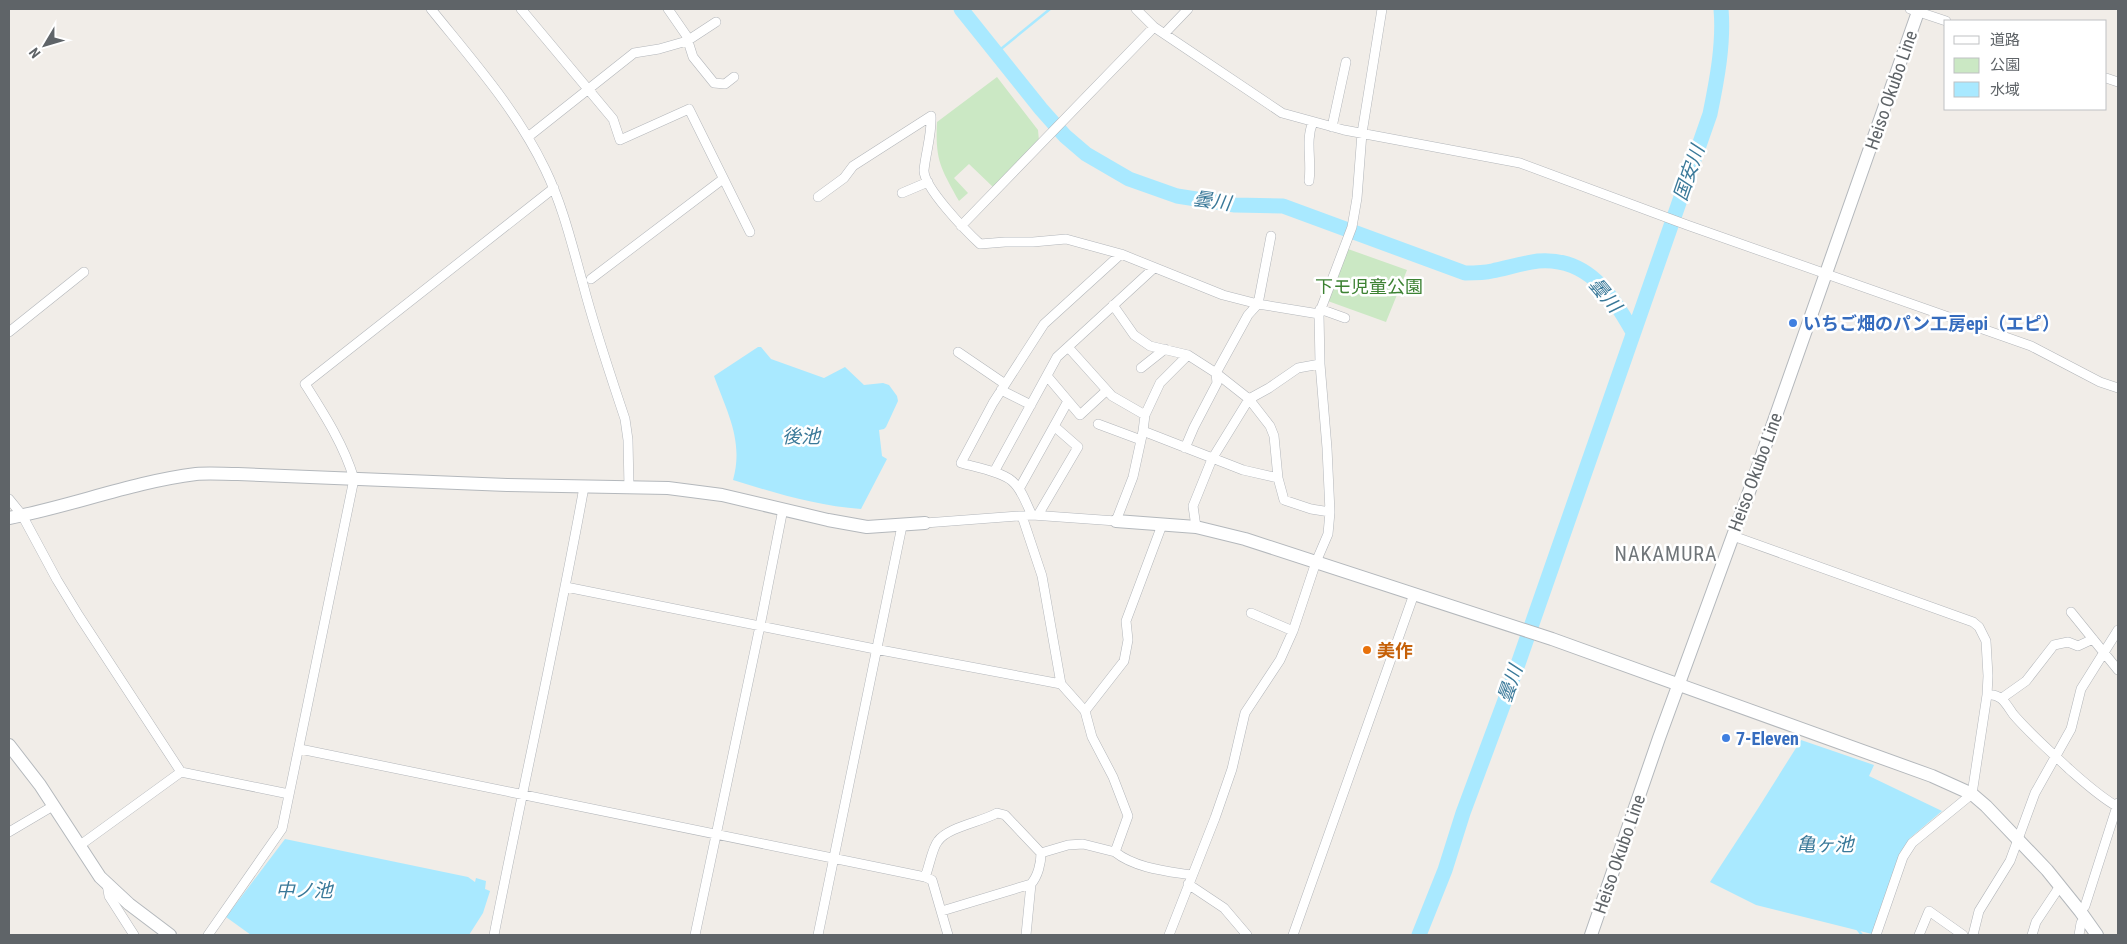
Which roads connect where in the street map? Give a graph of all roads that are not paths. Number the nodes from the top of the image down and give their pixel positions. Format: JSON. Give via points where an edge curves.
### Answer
{"nodes":[{"id":1,"x":430,"y":9,"type":"edge"},
{"id":2,"x":521,"y":9,"type":"edge"},
{"id":3,"x":668,"y":9,"type":"edge"},
{"id":4,"x":1136,"y":9,"type":"edge"},
{"id":5,"x":1188,"y":9,"type":"edge"},
{"id":6,"x":1382,"y":9,"type":"edge"},
{"id":7,"x":1916,"y":10,"type":"edge"},
{"id":8,"x":1944,"y":20,"type":"edge"},
{"id":9,"x":716,"y":22,"type":"dead end"},
{"id":10,"x":1154,"y":27,"type":"junction"},
{"id":11,"x":1164,"y":33,"type":"junction"},
{"id":12,"x":687,"y":41,"type":"junction"},
{"id":13,"x":1346,"y":62,"type":"dead end"},
{"id":14,"x":734,"y":78,"type":"dead end"},
{"id":15,"x":588,"y":89,"type":"junction"},
{"id":16,"x":1313,"y":122,"type":"junction"},
{"id":17,"x":1332,"y":127,"type":"junction"},
{"id":18,"x":1362,"y":133,"type":"junction"},
{"id":19,"x":528,"y":137,"type":"junction"},
{"id":20,"x":723,"y":179,"type":"junction"},
{"id":21,"x":1309,"y":181,"type":"dead end"},
{"id":22,"x":928,"y":182,"type":"junction"},
{"id":23,"x":554,"y":188,"type":"junction"},
{"id":24,"x":902,"y":193,"type":"dead end"},
{"id":25,"x":818,"y":197,"type":"dead end"},
{"id":26,"x":961,"y":226,"type":"junction"},
{"id":27,"x":750,"y":232,"type":"dead end"},
{"id":28,"x":1271,"y":236,"type":"dead end"},
{"id":29,"x":1121,"y":254,"type":"junction"},
{"id":30,"x":1154,"y":268,"type":"junction"},
{"id":31,"x":84,"y":272,"type":"dead end"},
{"id":32,"x":1826,"y":273,"type":"junction"},
{"id":33,"x":592,"y":279,"type":"dead end"},
{"id":34,"x":1258,"y":304,"type":"junction"},
{"id":35,"x":1113,"y":305,"type":"junction"},
{"id":36,"x":1319,"y":312,"type":"junction"},
{"id":37,"x":1345,"y":318,"type":"dead end"},
{"id":38,"x":9,"y":332,"type":"edge"},
{"id":39,"x":1068,"y":347,"type":"junction"},
{"id":40,"x":1165,"y":349,"type":"junction"},
{"id":41,"x":958,"y":352,"type":"dead end"},
{"id":42,"x":1188,"y":355,"type":"junction"},
{"id":43,"x":1320,"y":364,"type":"junction"},
{"id":44,"x":1141,"y":368,"type":"dead end"},
{"id":45,"x":1216,"y":373,"type":"junction"},
{"id":46,"x":1047,"y":376,"type":"junction"},
{"id":47,"x":1003,"y":387,"type":"junction"},
{"id":48,"x":2118,"y":388,"type":"edge"},
{"id":49,"x":1106,"y":391,"type":"junction"},
{"id":50,"x":1249,"y":399,"type":"junction"},
{"id":51,"x":1068,"y":401,"type":"junction"},
{"id":52,"x":1031,"y":405,"type":"junction"},
{"id":53,"x":1145,"y":415,"type":"junction"},
{"id":54,"x":1098,"y":424,"type":"dead end"},
{"id":55,"x":1054,"y":426,"type":"junction"},
{"id":56,"x":1142,"y":436,"type":"junction"},
{"id":57,"x":1185,"y":448,"type":"junction"},
{"id":58,"x":1212,"y":459,"type":"junction"},
{"id":59,"x":994,"y":472,"type":"junction"},
{"id":60,"x":354,"y":478,"type":"junction"},
{"id":61,"x":1278,"y":478,"type":"junction"},
{"id":62,"x":584,"y":487,"type":"junction"},
{"id":63,"x":630,"y":488,"type":"junction"},
{"id":64,"x":1019,"y":490,"type":"junction"},
{"id":65,"x":9,"y":499,"type":"edge"},
{"id":66,"x":782,"y":509,"type":"junction"},
{"id":67,"x":1330,"y":512,"type":"junction"},
{"id":68,"x":1031,"y":515,"type":"junction"},
{"id":69,"x":15,"y":516,"type":"edge"},
{"id":70,"x":1116,"y":521,"type":"junction"},
{"id":71,"x":924,"y":523,"type":"joint"},
{"id":72,"x":1162,"y":525,"type":"junction"},
{"id":73,"x":902,"y":526,"type":"junction"},
{"id":74,"x":1196,"y":527,"type":"junction"},
{"id":75,"x":1732,"y":536,"type":"junction"},
{"id":76,"x":1316,"y":562,"type":"junction"},
{"id":77,"x":566,"y":587,"type":"junction"},
{"id":78,"x":1414,"y":594,"type":"junction"},
{"id":79,"x":2071,"y":612,"type":"dead end"},
{"id":80,"x":1252,"y":613,"type":"dead end"},
{"id":81,"x":760,"y":626,"type":"junction"},
{"id":82,"x":1293,"y":630,"type":"junction"},
{"id":83,"x":2118,"y":630,"type":"edge"},
{"id":84,"x":2093,"y":639,"type":"junction"},
{"id":85,"x":875,"y":649,"type":"junction"},
{"id":86,"x":2104,"y":655,"type":"junction"},
{"id":87,"x":2118,"y":670,"type":"edge"},
{"id":88,"x":1061,"y":684,"type":"junction"},
{"id":89,"x":1678,"y":684,"type":"junction"},
{"id":90,"x":1987,"y":695,"type":"junction"},
{"id":91,"x":2002,"y":698,"type":"junction"},
{"id":92,"x":1085,"y":710,"type":"junction"},
{"id":93,"x":9,"y":745,"type":"edge"},
{"id":94,"x":300,"y":749,"type":"junction"},
{"id":95,"x":2056,"y":757,"type":"junction"},
{"id":96,"x":181,"y":772,"type":"junction"},
{"id":97,"x":289,"y":794,"type":"junction"},
{"id":98,"x":522,"y":794,"type":"junction"},
{"id":99,"x":1972,"y":794,"type":"junction"},
{"id":100,"x":2118,"y":805,"type":"edge"},
{"id":101,"x":53,"y":806,"type":"junction"},
{"id":102,"x":9,"y":832,"type":"edge"},
{"id":103,"x":717,"y":835,"type":"junction"},
{"id":104,"x":2017,"y":840,"type":"junction"},
{"id":105,"x":79,"y":846,"type":"junction"},
{"id":106,"x":1115,"y":852,"type":"junction"},
{"id":107,"x":1040,"y":853,"type":"junction"},
{"id":108,"x":833,"y":858,"type":"junction"},
{"id":109,"x":1191,"y":875,"type":"junction"},
{"id":110,"x":925,"y":878,"type":"junction"},
{"id":111,"x":107,"y":884,"type":"junction"},
{"id":112,"x":1031,"y":884,"type":"junction"},
{"id":113,"x":1188,"y":884,"type":"junction"},
{"id":114,"x":2060,"y":886,"type":"junction"},
{"id":115,"x":942,"y":911,"type":"junction"},
{"id":116,"x":2082,"y":914,"type":"junction"},
{"id":117,"x":134,"y":935,"type":"edge"},
{"id":118,"x":170,"y":935,"type":"edge"},
{"id":119,"x":208,"y":935,"type":"edge"},
{"id":120,"x":494,"y":935,"type":"edge"},
{"id":121,"x":696,"y":935,"type":"edge"},
{"id":122,"x":818,"y":935,"type":"edge"},
{"id":123,"x":948,"y":935,"type":"edge"},
{"id":124,"x":1026,"y":935,"type":"edge"},
{"id":125,"x":1169,"y":935,"type":"edge"},
{"id":126,"x":1247,"y":935,"type":"edge"},
{"id":127,"x":1293,"y":935,"type":"edge"},
{"id":128,"x":1591,"y":935,"type":"edge"},
{"id":129,"x":1876,"y":935,"type":"edge"},
{"id":130,"x":1919,"y":935,"type":"edge"},
{"id":131,"x":1963,"y":935,"type":"edge"},
{"id":132,"x":1973,"y":935,"type":"edge"},
{"id":133,"x":2032,"y":935,"type":"edge"},
{"id":134,"x":2078,"y":935,"type":"edge"},
{"id":135,"x":2097,"y":935,"type":"edge"}],
"edges":[{"from":1,"to":19,"type":"street","via":[[508,105]]},
{"from":2,"to":15,"type":"street"},
{"from":3,"to":12,"type":"street"},
{"from":4,"to":10,"type":"street"},
{"from":5,"to":11,"type":"street"},
{"from":6,"to":18,"type":"street"},
{"from":7,"to":8,"type":"street"},
{"from":7,"to":32,"type":"street","name":"Heiso Okubo Line"},
{"from":9,"to":12,"type":"street"},
{"from":10,"to":11,"type":"street"},
{"from":10,"to":26,"type":"street"},
{"from":11,"to":16,"type":"street","via":[[1282,113]]},
{"from":12,"to":14,"type":"street","via":[[693,57],[714,83],[725,84]]},
{"from":12,"to":15,"type":"street","via":[[634,53]]},
{"from":13,"to":17,"type":"street"},
{"from":15,"to":19,"type":"street"},
{"from":15,"to":20,"type":"street","via":[[612,119],[620,140],[689,109]]},
{"from":16,"to":17,"type":"street"},
{"from":16,"to":21,"type":"street","via":[[1308,140]]},
{"from":17,"to":18,"type":"street"},
{"from":18,"to":32,"type":"street","via":[[1520,162]]},
{"from":18,"to":36,"type":"street","via":[[1352,227]]},
{"from":19,"to":23,"type":"street"},
{"from":20,"to":27,"type":"street"},
{"from":20,"to":33,"type":"street"},
{"from":22,"to":24,"type":"street"},
{"from":22,"to":25,"type":"street","via":[[924,171],[932,116],[854,166],[844,178]]},
{"from":22,"to":26,"type":"street"},
{"from":23,"to":60,"type":"street","via":[[305,384],[326,416],[350,463]]},
{"from":23,"to":63,"type":"street","via":[[624,419]]},
{"from":26,"to":29,"type":"street","via":[[980,244],[1066,238]]},
{"from":28,"to":34,"type":"street"},
{"from":29,"to":30,"type":"street"},
{"from":29,"to":47,"type":"street","via":[[1044,324]]},
{"from":30,"to":34,"type":"street","via":[[1223,295]]},
{"from":30,"to":35,"type":"street"},
{"from":31,"to":38,"type":"street"},
{"from":32,"to":48,"type":"street","via":[[2031,346]]},
{"from":32,"to":75,"type":"street","name":"Heiso Okubo Line"},
{"from":34,"to":36,"type":"street"},
{"from":34,"to":45,"type":"street","via":[[1248,315]]},
{"from":35,"to":39,"type":"street"},
{"from":35,"to":40,"type":"street","via":[[1134,335],[1150,346]]},
{"from":36,"to":37,"type":"street"},
{"from":36,"to":43,"type":"street"},
{"from":39,"to":46,"type":"street","via":[[1057,357]]},
{"from":39,"to":49,"type":"street"},
{"from":40,"to":42,"type":"street"},
{"from":40,"to":44,"type":"street"},
{"from":41,"to":47,"type":"street"},
{"from":42,"to":45,"type":"street"},
{"from":42,"to":53,"type":"street","via":[[1160,383]]},
{"from":43,"to":50,"type":"street","via":[[1298,368]]},
{"from":43,"to":67,"type":"street"},
{"from":45,"to":50,"type":"street"},
{"from":45,"to":57,"type":"street","via":[[1217,383]]},
{"from":46,"to":51,"type":"street"},
{"from":46,"to":52,"type":"street"},
{"from":47,"to":52,"type":"street"},
{"from":47,"to":59,"type":"street","via":[[961,464]]},
{"from":49,"to":51,"type":"street","via":[[1080,415]]},
{"from":49,"to":53,"type":"street"},
{"from":50,"to":58,"type":"street"},
{"from":50,"to":61,"type":"street","via":[[1274,436]]},
{"from":51,"to":55,"type":"street"},
{"from":52,"to":59,"type":"street"},
{"from":53,"to":56,"type":"street"},
{"from":54,"to":56,"type":"street"},
{"from":55,"to":64,"type":"street"},
{"from":55,"to":68,"type":"street","via":[[1078,447]]},
{"from":56,"to":57,"type":"street"},
{"from":56,"to":70,"type":"street","via":[[1130,486]]},
{"from":57,"to":58,"type":"street"},
{"from":58,"to":61,"type":"street"},
{"from":58,"to":74,"type":"street","via":[[1193,506]]},
{"from":59,"to":64,"type":"street","via":[[1012,480]]},
{"from":60,"to":62,"type":"street"},
{"from":60,"to":69,"type":"street","via":[[197,474],[127,487]]},
{"from":60,"to":94,"type":"street"},
{"from":61,"to":67,"type":"street","via":[[1284,500]]},
{"from":62,"to":63,"type":"street"},
{"from":62,"to":77,"type":"street"},
{"from":63,"to":66,"type":"street","via":[[668,488],[722,495]]},
{"from":64,"to":68,"type":"street"},
{"from":65,"to":69,"type":"street"},
{"from":66,"to":73,"type":"street","via":[[868,527]]},
{"from":66,"to":81,"type":"street"},
{"from":67,"to":76,"type":"street","via":[[1328,534]]},
{"from":68,"to":70,"type":"street"},
{"from":68,"to":71,"type":"street"},
{"from":68,"to":88,"type":"street"},
{"from":69,"to":96,"type":"street"},
{"from":70,"to":72,"type":"street"},
{"from":71,"to":73,"type":"street"},
{"from":72,"to":74,"type":"street"},
{"from":72,"to":92,"type":"street","via":[[1126,621],[1128,640],[1124,661]]},
{"from":73,"to":85,"type":"street"},
{"from":74,"to":76,"type":"street"},
{"from":75,"to":89,"type":"street","name":"Heiso Okubo Line"},
{"from":75,"to":90,"type":"street","via":[[1973,622],[1979,626],[1986,640]]},
{"from":76,"to":78,"type":"street"},
{"from":76,"to":82,"type":"street"},
{"from":77,"to":81,"type":"street"},
{"from":77,"to":98,"type":"street"},
{"from":78,"to":89,"type":"street"},
{"from":78,"to":127,"type":"street"},
{"from":79,"to":84,"type":"street"},
{"from":80,"to":82,"type":"street"},
{"from":81,"to":85,"type":"street"},
{"from":81,"to":103,"type":"street"},
{"from":82,"to":109,"type":"street","via":[[1280,660],[1245,713],[1232,769]]},
{"from":83,"to":86,"type":"street"},
{"from":84,"to":86,"type":"street"},
{"from":84,"to":91,"type":"street","via":[[2078,646],[2068,642],[2054,645],[2026,681]]},
{"from":85,"to":88,"type":"street"},
{"from":85,"to":108,"type":"street"},
{"from":86,"to":87,"type":"street"},
{"from":86,"to":95,"type":"street","via":[[2082,689],[2071,729]]},
{"from":88,"to":92,"type":"street"},
{"from":89,"to":99,"type":"street","via":[[1932,776]]},
{"from":89,"to":128,"type":"street","name":"Heiso Okubo Line"},
{"from":90,"to":91,"type":"street"},
{"from":90,"to":99,"type":"street"},
{"from":91,"to":95,"type":"street","via":[[2014,715]]},
{"from":92,"to":106,"type":"street","via":[[1092,737],[1128,816]]},
{"from":93,"to":101,"type":"street"},
{"from":94,"to":97,"type":"street"},
{"from":94,"to":98,"type":"street"},
{"from":95,"to":100,"type":"street","via":[[2096,792]]},
{"from":95,"to":104,"type":"street","via":[[2035,793]]},
{"from":96,"to":97,"type":"street"},
{"from":96,"to":105,"type":"street"},
{"from":97,"to":119,"type":"street","via":[[282,829]]},
{"from":98,"to":103,"type":"street"},
{"from":98,"to":120,"type":"street"},
{"from":99,"to":104,"type":"street"},
{"from":99,"to":129,"type":"street","via":[[1912,843],[1903,856]]},
{"from":100,"to":116,"type":"street"},
{"from":101,"to":102,"type":"street"},
{"from":101,"to":105,"type":"street"},
{"from":103,"to":108,"type":"street"},
{"from":103,"to":121,"type":"street"},
{"from":104,"to":114,"type":"street"},
{"from":104,"to":132,"type":"street","via":[[2010,861],[1979,911]]},
{"from":105,"to":111,"type":"street"},
{"from":106,"to":107,"type":"street","via":[[1083,844]]},
{"from":106,"to":109,"type":"street","via":[[1156,870]]},
{"from":107,"to":110,"type":"street","via":[[1005,814],[997,813],[958,827],[938,840]]},
{"from":107,"to":112,"type":"street","via":[[1041,860]]},
{"from":108,"to":110,"type":"street"},
{"from":108,"to":122,"type":"street"},
{"from":109,"to":113,"type":"street"},
{"from":110,"to":115,"type":"street","via":[[932,880]]},
{"from":111,"to":117,"type":"street","via":[[109,896]]},
{"from":111,"to":118,"type":"street"},
{"from":112,"to":115,"type":"street"},
{"from":112,"to":124,"type":"street"},
{"from":113,"to":125,"type":"street"},
{"from":113,"to":126,"type":"street","via":[[1224,908]]},
{"from":114,"to":116,"type":"street"},
{"from":114,"to":133,"type":"street","via":[[2036,922]]},
{"from":115,"to":123,"type":"street"},
{"from":116,"to":134,"type":"street"},
{"from":116,"to":135,"type":"street"},
{"from":130,"to":131,"type":"street","via":[[1929,911]]}]}
